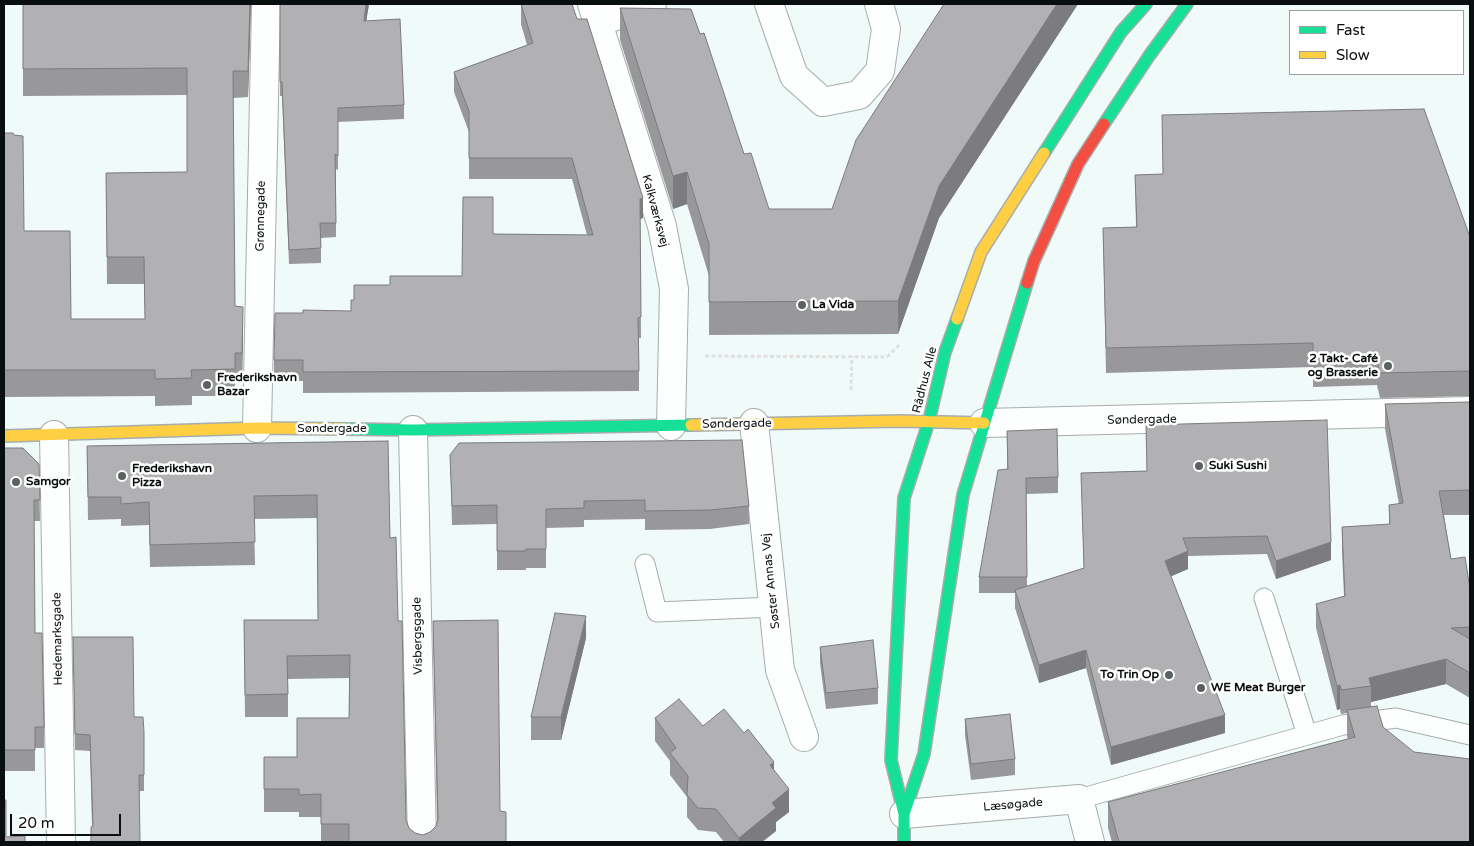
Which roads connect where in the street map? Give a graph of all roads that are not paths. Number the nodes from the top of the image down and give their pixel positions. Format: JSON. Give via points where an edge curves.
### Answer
{"nodes":[{"id":1,"x":266,"y":4,"type":"edge"},
{"id":2,"x":652,"y":4,"type":"edge"},
{"id":3,"x":769,"y":4,"type":"edge"},
{"id":4,"x":878,"y":4,"type":"edge"},
{"id":5,"x":1146,"y":4,"type":"edge"},
{"id":6,"x":1187,"y":4,"type":"edge"},
{"id":7,"x":595,"y":13,"type":"edge"},
{"id":8,"x":1470,"y":412,"type":"edge"},
{"id":9,"x":929,"y":421,"type":"junction"},
{"id":10,"x":754,"y":422,"type":"junction"},
{"id":11,"x":984,"y":423,"type":"junction"},
{"id":12,"x":670,"y":426,"type":"junction"},
{"id":13,"x":257,"y":428,"type":"junction"},
{"id":14,"x":413,"y":430,"type":"junction"},
{"id":15,"x":54,"y":435,"type":"junction"},
{"id":16,"x":4,"y":436,"type":"edge"},
{"id":17,"x":645,"y":564,"type":"dead end"},
{"id":18,"x":1264,"y":598,"type":"dead end"},
{"id":19,"x":774,"y":607,"type":"junction"},
{"id":20,"x":1307,"y":735,"type":"junction"},
{"id":21,"x":1470,"y":735,"type":"edge"},
{"id":22,"x":804,"y":737,"type":"dead end"},
{"id":23,"x":1079,"y":799,"type":"junction"},
{"id":24,"x":904,"y":814,"type":"junction"},
{"id":25,"x":61,"y":842,"type":"edge"},
{"id":26,"x":422,"y":842,"type":"edge"},
{"id":27,"x":904,"y":842,"type":"edge"},
{"id":28,"x":1090,"y":842,"type":"edge"}],
"edges":[{"from":1,"to":13,"type":"street","name":"Grønnegade"},
{"from":2,"to":7,"type":"street"},
{"from":3,"to":4,"type":"street","via":[[794,76],[823,102],[859,95],[880,71],[886,30]]},
{"from":5,"to":9,"type":"street","name":"Rådhus Alle","via":[[1121,32],[981,252],[945,352]]},
{"from":6,"to":11,"type":"street","name":"Rådhus Alle","via":[[1078,164],[1034,261]]},
{"from":7,"to":12,"type":"street","name":"Kalkværksvej","via":[[662,226],[674,290]]},
{"from":8,"to":11,"type":"street","name":"Søndergade"},
{"from":9,"to":10,"type":"street","name":"Søndergade"},
{"from":9,"to":11,"type":"street","name":"Søndergade"},
{"from":9,"to":24,"type":"street","name":"Rådhus Alle","via":[[904,498],[891,760]]},
{"from":10,"to":12,"type":"street","name":"Søndergade"},
{"from":10,"to":19,"type":"street","name":"Søster Annas Vej"},
{"from":11,"to":24,"type":"street","name":"Rådhus Alle","via":[[963,495],[924,754]]},
{"from":12,"to":14,"type":"street","name":"Søndergade"},
{"from":13,"to":14,"type":"street","name":"Søndergade"},
{"from":13,"to":15,"type":"street","name":"Søndergade"},
{"from":14,"to":26,"type":"street","name":"Visbergsgade"},
{"from":15,"to":16,"type":"street","name":"Søndergade"},
{"from":15,"to":25,"type":"street","name":"Hedemarksgade"},
{"from":17,"to":19,"type":"lane","via":[[658,612]]},
{"from":18,"to":20,"type":"lane"},
{"from":19,"to":22,"type":"street","name":"Søster Annas Vej","via":[[780,670]]},
{"from":20,"to":21,"type":"lane","via":[[1343,725],[1396,718]]},
{"from":20,"to":23,"type":"lane"},
{"from":23,"to":24,"type":"street","name":"Læsøgade"},
{"from":23,"to":28,"type":"street"},
{"from":24,"to":27,"type":"street","name":"Rådhus Alle"}]}
